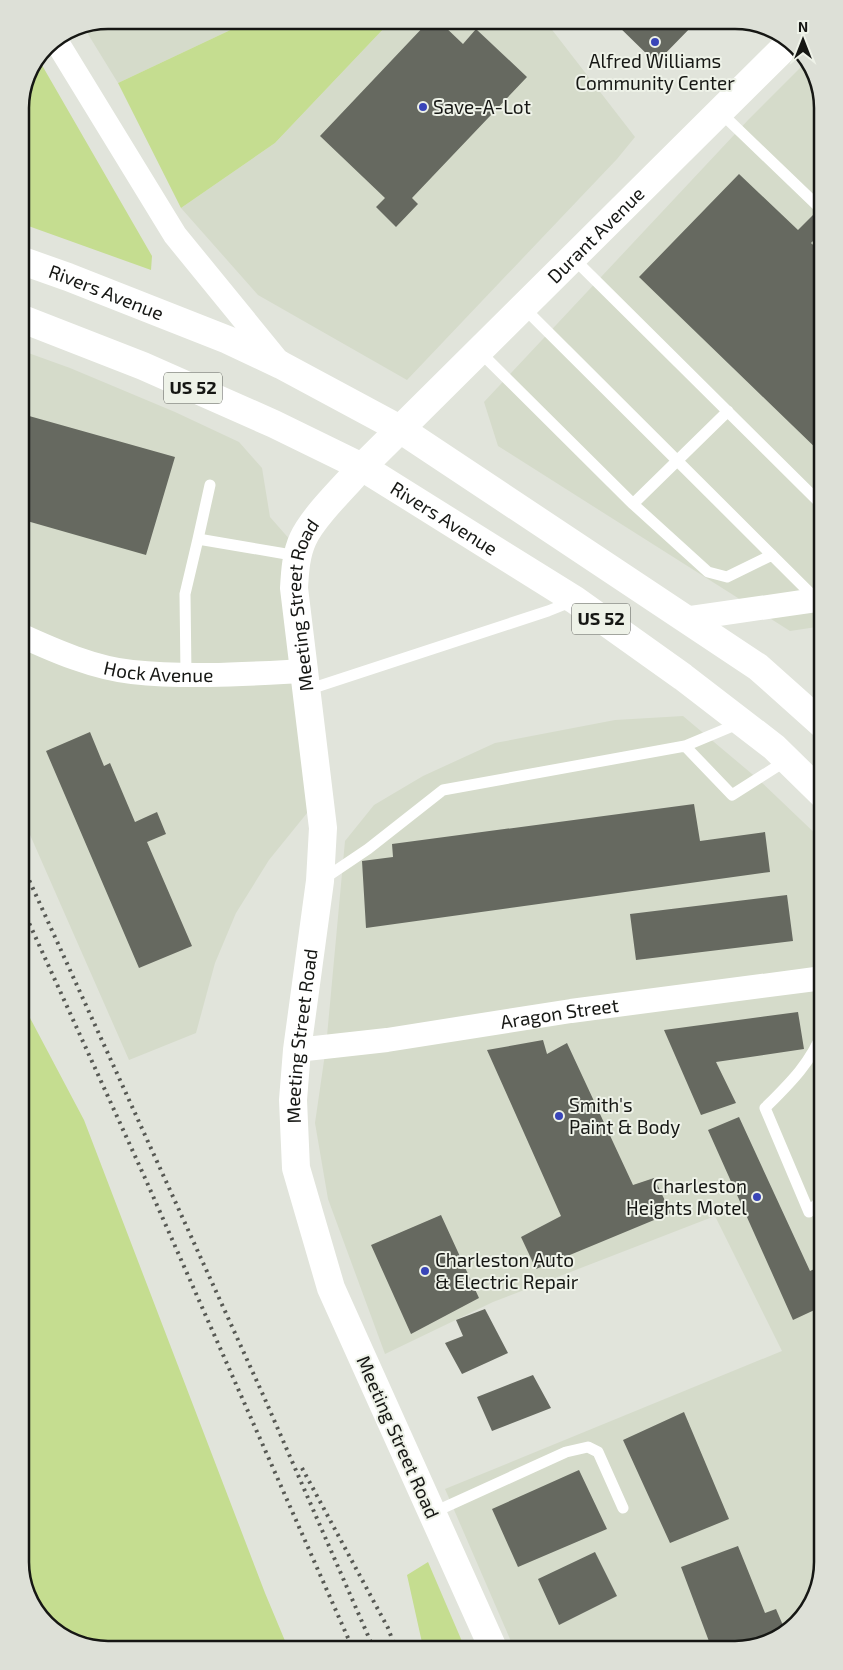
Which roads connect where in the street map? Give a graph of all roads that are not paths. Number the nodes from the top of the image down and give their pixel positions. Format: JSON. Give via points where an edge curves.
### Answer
{"nodes":[{"id":1,"x":59,"y":46,"type":"edge"},
{"id":2,"x":778,"y":54,"type":"edge"},
{"id":3,"x":720,"y":111,"type":"junction"},
{"id":4,"x":814,"y":203,"type":"edge"},
{"id":5,"x":573,"y":258,"type":"junction"},
{"id":6,"x":29,"y":263,"type":"edge"},
{"id":7,"x":523,"y":307,"type":"junction"},
{"id":8,"x":29,"y":322,"type":"edge"},
{"id":9,"x":479,"y":351,"type":"junction"},
{"id":10,"x":281,"y":365,"type":"junction"},
{"id":11,"x":728,"y":411,"type":"junction"},
{"id":12,"x":400,"y":429,"type":"junction"},
{"id":13,"x":677,"y":460,"type":"junction"},
{"id":14,"x":362,"y":467,"type":"junction"},
{"id":15,"x":210,"y":485,"type":"dead end"},
{"id":16,"x":814,"y":497,"type":"edge"},
{"id":17,"x":633,"y":504,"type":"junction"},
{"id":18,"x":198,"y":540,"type":"junction"},
{"id":19,"x":772,"y":555,"type":"junction"},
{"id":20,"x":298,"y":556,"type":"junction"},
{"id":21,"x":814,"y":594,"type":"edge"},
{"id":22,"x":575,"y":600,"type":"junction"},
{"id":23,"x":814,"y":601,"type":"edge"},
{"id":24,"x":684,"y":619,"type":"junction"},
{"id":25,"x":29,"y":639,"type":"edge"},
{"id":26,"x":186,"y":675,"type":"junction"},
{"id":27,"x":305,"y":680,"type":"junction"},
{"id":28,"x":814,"y":717,"type":"edge"},
{"id":29,"x":742,"y":722,"type":"junction"},
{"id":30,"x":685,"y":746,"type":"junction"},
{"id":31,"x":787,"y":760,"type":"junction"},
{"id":32,"x":814,"y":786,"type":"edge"},
{"id":33,"x":320,"y":881,"type":"junction"},
{"id":34,"x":814,"y":979,"type":"edge"},
{"id":35,"x":297,"y":1050,"type":"junction"},
{"id":36,"x":814,"y":1054,"type":"edge"},
{"id":37,"x":814,"y":1207,"type":"edge"},
{"id":38,"x":623,"y":1508,"type":"dead end"},
{"id":39,"x":432,"y":1513,"type":"junction"},
{"id":40,"x":490,"y":1641,"type":"edge"}],
"edges":[{"from":1,"to":10,"type":"street","via":[[175,235]]},
{"from":2,"to":3,"type":"main road","name":"Durant Avenue"},
{"from":3,"to":4,"type":"lane"},
{"from":3,"to":5,"type":"main road","name":"Durant Avenue"},
{"from":5,"to":7,"type":"main road","name":"Durant Avenue"},
{"from":5,"to":11,"type":"lane"},
{"from":6,"to":10,"type":"main road","name":"Rivers Avenue","number":"US 52","via":[[176,319]]},
{"from":7,"to":9,"type":"main road","name":"Durant Avenue"},
{"from":7,"to":13,"type":"lane"},
{"from":8,"to":14,"type":"main road","name":"Rivers Avenue","number":"US 52","via":[[143,366]]},
{"from":9,"to":12,"type":"main road","name":"Durant Avenue"},
{"from":9,"to":17,"type":"lane"},
{"from":10,"to":12,"type":"main road","name":"Rivers Avenue","number":"US 52"},
{"from":11,"to":13,"type":"lane"},
{"from":11,"to":16,"type":"lane"},
{"from":12,"to":14,"type":"main road","name":"Meeting Street Road"},
{"from":12,"to":24,"type":"main road","name":"Rivers Avenue","number":"US 52"},
{"from":13,"to":17,"type":"lane"},
{"from":13,"to":19,"type":"lane"},
{"from":14,"to":20,"type":"main road","name":"Meeting Street Road","via":[[308,529]]},
{"from":14,"to":22,"type":"main road","name":"Rivers Avenue","number":"US 52"},
{"from":15,"to":18,"type":"lane"},
{"from":17,"to":19,"type":"lane","via":[[708,572],[727,576]]},
{"from":18,"to":20,"type":"lane"},
{"from":18,"to":26,"type":"lane","via":[[185,594]]},
{"from":19,"to":21,"type":"lane"},
{"from":20,"to":27,"type":"main road","name":"Meeting Street Road","via":[[294,588]]},
{"from":22,"to":27,"type":"lane","via":[[548,611]]},
{"from":22,"to":29,"type":"main road","name":"Rivers Avenue","number":"US 52"},
{"from":23,"to":24,"type":"street"},
{"from":24,"to":28,"type":"main road","name":"Rivers Avenue","number":"US 52","via":[[758,667]]},
{"from":25,"to":26,"type":"street","name":"Hock Avenue","via":[[102,666],[131,672]]},
{"from":26,"to":27,"type":"street","name":"Hock Avenue"},
{"from":27,"to":33,"type":"main road","name":"Meeting Street Road","via":[[323,828]]},
{"from":29,"to":30,"type":"lane"},
{"from":29,"to":31,"type":"main road","name":"Rivers Avenue","number":"US 52"},
{"from":30,"to":31,"type":"lane","via":[[732,795]]},
{"from":30,"to":33,"type":"lane","via":[[443,790],[368,849]]},
{"from":31,"to":32,"type":"main road","name":"Rivers Avenue","number":"US 52"},
{"from":33,"to":35,"type":"main road","name":"Meeting Street Road"},
{"from":34,"to":35,"type":"street","name":"Aragon Street"},
{"from":35,"to":39,"type":"main road","name":"Meeting Street Road","via":[[293,1100],[296,1168],[328,1278]]},
{"from":36,"to":37,"type":"lane","via":[[765,1108],[809,1212]]},
{"from":38,"to":39,"type":"lane","via":[[598,1452],[588,1447],[566,1452]]},
{"from":39,"to":40,"type":"main road","name":"Meeting Street Road"}]}
